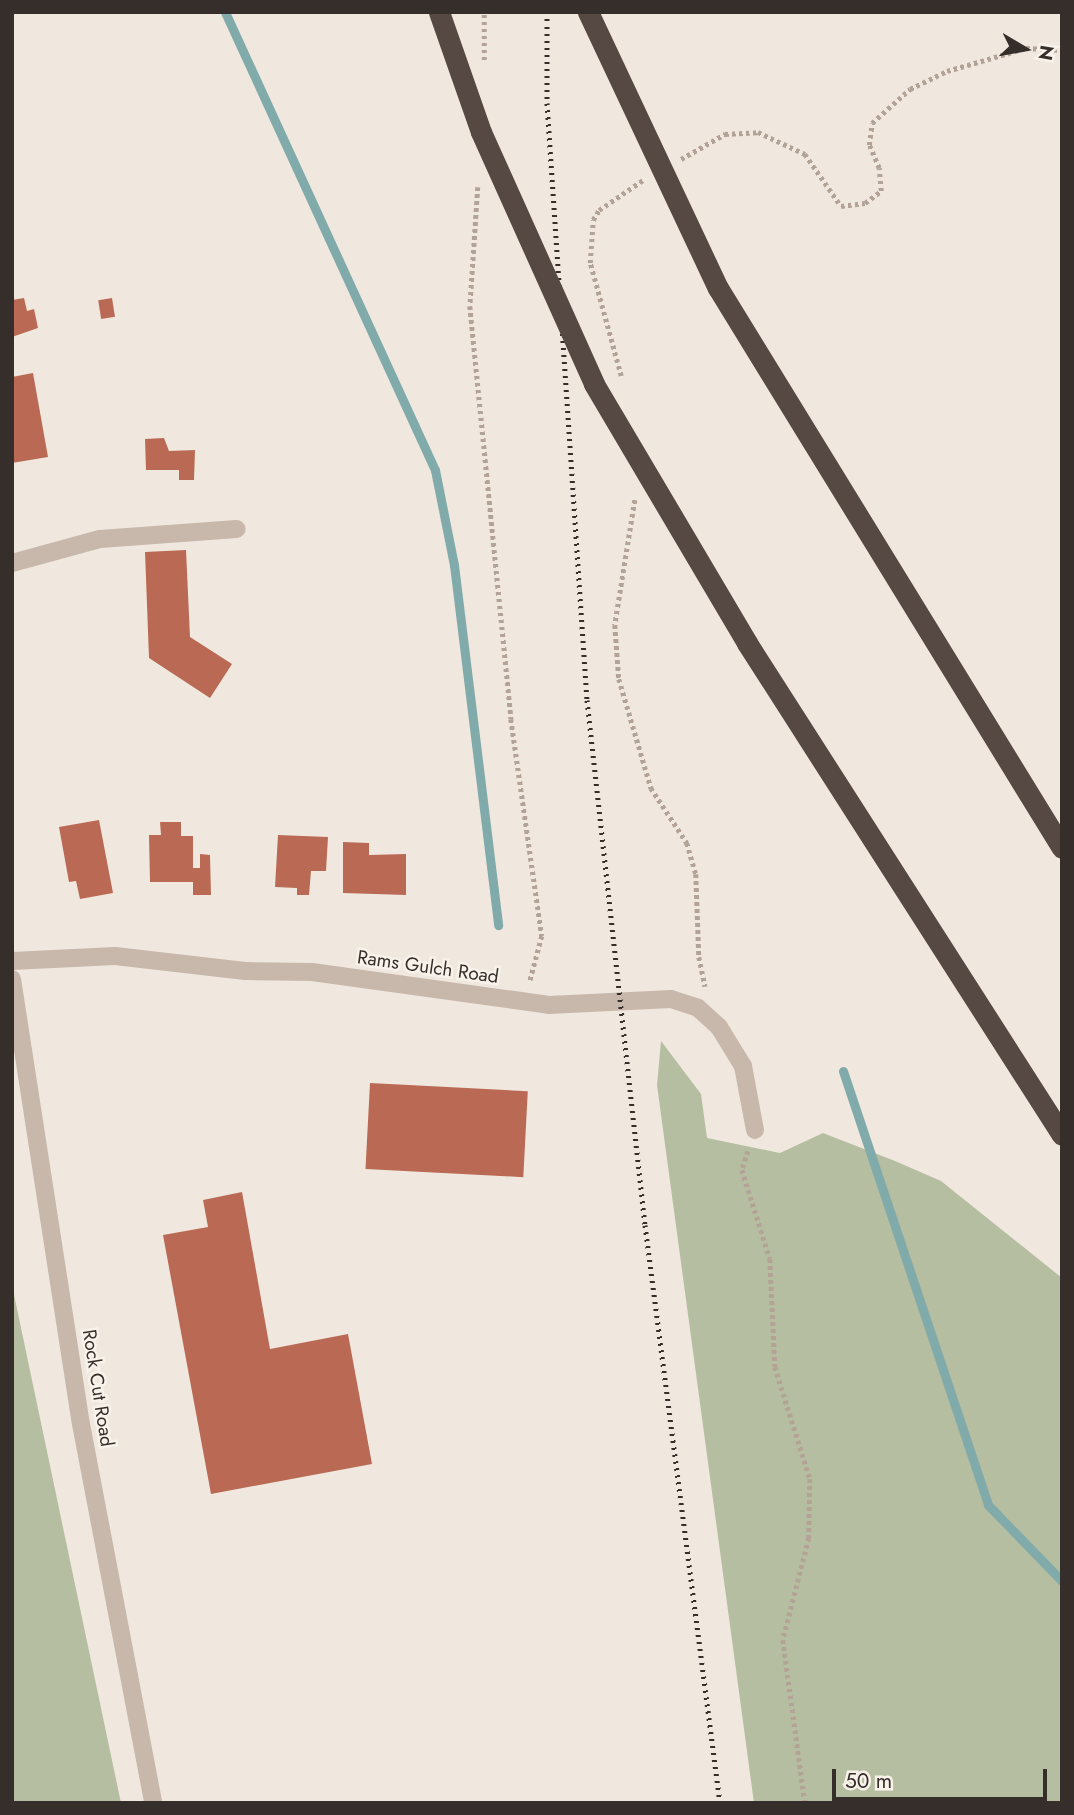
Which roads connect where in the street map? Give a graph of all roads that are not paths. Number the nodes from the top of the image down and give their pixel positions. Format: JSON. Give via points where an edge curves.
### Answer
{"nodes":[{"id":1,"x":439,"y":12,"type":"edge"},
{"id":2,"x":588,"y":12,"type":"edge"},
{"id":3,"x":237,"y":529,"type":"dead end"},
{"id":4,"x":12,"y":563,"type":"edge"},
{"id":5,"x":1062,"y":848,"type":"edge"},
{"id":6,"x":12,"y":961,"type":"edge"},
{"id":7,"x":12,"y":979,"type":"edge"},
{"id":8,"x":755,"y":1130,"type":"road end"},
{"id":9,"x":1062,"y":1135,"type":"edge"},
{"id":10,"x":153,"y":1803,"type":"edge"}],
"edges":[{"from":1,"to":9,"type":"highway","bridge":true,"via":[[481,132],[594,384],[747,643]]},
{"from":2,"to":5,"type":"highway","bridge":true,"via":[[718,288]]},
{"from":3,"to":4,"type":"street","via":[[100,539]]},
{"from":6,"to":8,"type":"street","name":"Rams Gulch Road","via":[[115,956],[245,971],[312,972],[550,1005],[671,999],[698,1008],[719,1027],[743,1066]]},
{"from":7,"to":10,"type":"street","name":"Rock Cut Road","via":[[81,1424]]}]}
